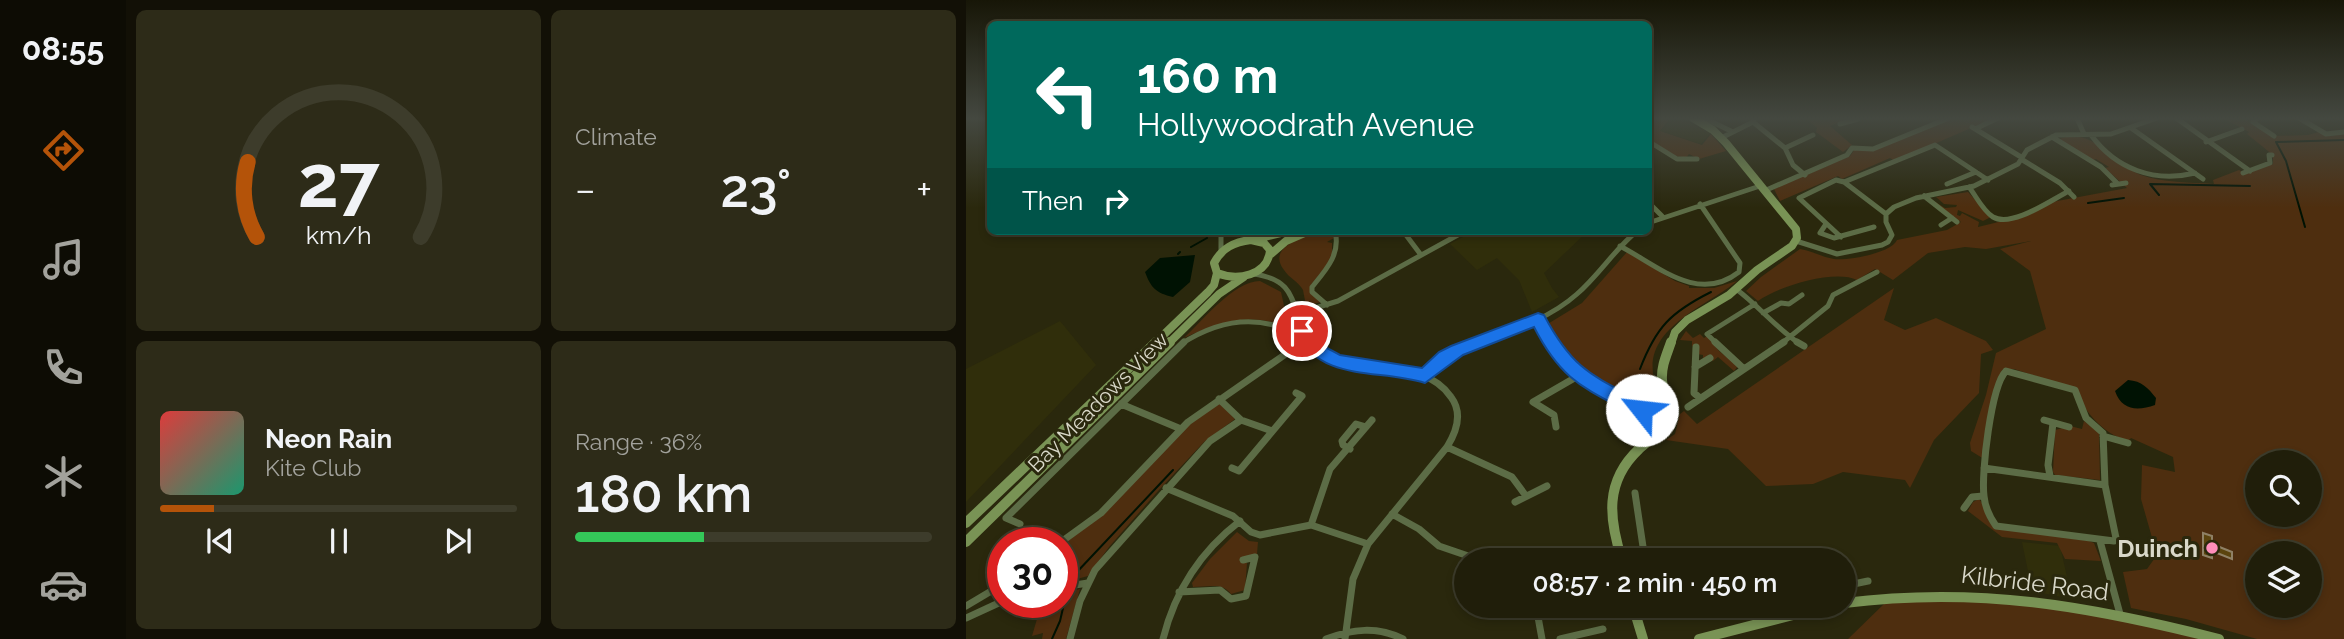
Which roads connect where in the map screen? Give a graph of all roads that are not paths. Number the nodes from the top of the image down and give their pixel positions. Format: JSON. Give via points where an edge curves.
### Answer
{"nodes":[{"id":1,"x":1658,"y":148,"type":"edge"},
{"id":2,"x":1729,"y":148,"type":"edge"},
{"id":3,"x":1785,"y":148,"type":"edge"},
{"id":4,"x":1876,"y":148,"type":"edge"},
{"id":5,"x":1929,"y":148,"type":"edge"},
{"id":6,"x":1939,"y":148,"type":"edge"},
{"id":7,"x":2005,"y":148,"type":"edge"},
{"id":8,"x":2031,"y":148,"type":"edge"},
{"id":9,"x":2070,"y":148,"type":"edge"},
{"id":10,"x":2102,"y":148,"type":"edge"},
{"id":11,"x":2159,"y":148,"type":"edge"},
{"id":12,"x":2214,"y":148,"type":"edge"},
{"id":13,"x":2272,"y":155,"type":"dead end"},
{"id":14,"x":2021,"y":158,"type":"junction"},
{"id":15,"x":1697,"y":159,"type":"dead end"},
{"id":16,"x":1976,"y":172,"type":"junction"},
{"id":17,"x":2195,"y":173,"type":"junction"},
{"id":18,"x":1805,"y":175,"type":"junction"},
{"id":19,"x":2203,"y":179,"type":"dead end"},
{"id":20,"x":1987,"y":180,"type":"junction"},
{"id":21,"x":1844,"y":183,"type":"junction"},
{"id":22,"x":2126,"y":183,"type":"dead end"},
{"id":23,"x":1947,"y":184,"type":"dead end"},
{"id":24,"x":1969,"y":187,"type":"junction"},
{"id":25,"x":1762,"y":188,"type":"junction"},
{"id":26,"x":2069,"y":191,"type":"junction"},
{"id":27,"x":1924,"y":196,"type":"junction"},
{"id":28,"x":2074,"y":197,"type":"dead end"},
{"id":29,"x":1700,"y":204,"type":"junction"},
{"id":30,"x":1652,"y":206,"type":"edge"},
{"id":31,"x":1886,"y":214,"type":"junction"},
{"id":32,"x":1662,"y":216,"type":"junction"},
{"id":33,"x":1652,"y":221,"type":"edge"},
{"id":34,"x":1826,"y":224,"type":"junction"},
{"id":35,"x":1941,"y":225,"type":"dead end"},
{"id":36,"x":1874,"y":227,"type":"dead end"},
{"id":37,"x":1222,"y":235,"type":"edge"},
{"id":38,"x":1227,"y":235,"type":"edge"},
{"id":39,"x":1272,"y":235,"type":"edge"},
{"id":40,"x":1300,"y":235,"type":"edge"},
{"id":41,"x":1336,"y":235,"type":"edge"},
{"id":42,"x":1407,"y":235,"type":"edge"},
{"id":43,"x":1458,"y":235,"type":"edge"},
{"id":44,"x":1632,"y":235,"type":"edge"},
{"id":45,"x":1841,"y":237,"type":"junction"},
{"id":46,"x":1251,"y":240,"type":"junction"},
{"id":47,"x":1337,"y":240,"type":"junction"},
{"id":48,"x":1796,"y":241,"type":"junction"},
{"id":49,"x":1238,"y":242,"type":"junction"},
{"id":50,"x":1329,"y":242,"type":"dead end"},
{"id":51,"x":1620,"y":246,"type":"junction"},
{"id":52,"x":1221,"y":251,"type":"junction"},
{"id":53,"x":1421,"y":255,"type":"junction"},
{"id":54,"x":1271,"y":256,"type":"junction"},
{"id":55,"x":1877,"y":272,"type":"dead end"},
{"id":56,"x":1217,"y":274,"type":"junction"},
{"id":57,"x":1249,"y":275,"type":"junction"},
{"id":58,"x":1275,"y":277,"type":"junction"},
{"id":59,"x":1736,"y":289,"type":"junction"},
{"id":60,"x":1802,"y":295,"type":"dead end"},
{"id":61,"x":1755,"y":304,"type":"junction"},
{"id":62,"x":1327,"y":305,"type":"junction"},
{"id":63,"x":1763,"y":313,"type":"junction"},
{"id":64,"x":1296,"y":314,"type":"junction"},
{"id":65,"x":1538,"y":319,"type":"junction"},
{"id":66,"x":1280,"y":327,"type":"dead end"},
{"id":67,"x":1790,"y":336,"type":"junction"},
{"id":68,"x":1307,"y":339,"type":"junction"},
{"id":69,"x":1804,"y":346,"type":"dead end"},
{"id":70,"x":1696,"y":347,"type":"dead end"},
{"id":71,"x":1710,"y":358,"type":"dead end"},
{"id":72,"x":1695,"y":367,"type":"junction"},
{"id":73,"x":1744,"y":368,"type":"junction"},
{"id":74,"x":1425,"y":376,"type":"junction"},
{"id":75,"x":1578,"y":376,"type":"junction"},
{"id":76,"x":1296,"y":393,"type":"dead end"},
{"id":77,"x":1700,"y":398,"type":"junction"},
{"id":78,"x":1219,"y":400,"type":"junction"},
{"id":79,"x":1121,"y":404,"type":"junction"},
{"id":80,"x":1688,"y":407,"type":"dead end"},
{"id":81,"x":1642,"y":410,"type":"dead end"},
{"id":82,"x":1241,"y":420,"type":"junction"},
{"id":83,"x":1372,"y":420,"type":"dead end"},
{"id":84,"x":2044,"y":420,"type":"dead end"},
{"id":85,"x":2053,"y":422,"type":"junction"},
{"id":86,"x":1556,"y":427,"type":"dead end"},
{"id":87,"x":2069,"y":427,"type":"dead end"},
{"id":88,"x":1181,"y":429,"type":"junction"},
{"id":89,"x":1272,"y":431,"type":"junction"},
{"id":90,"x":2103,"y":436,"type":"junction"},
{"id":91,"x":2129,"y":443,"type":"dead end"},
{"id":92,"x":1447,"y":447,"type":"junction"},
{"id":93,"x":1232,"y":468,"type":"dead end"},
{"id":94,"x":1984,"y":468,"type":"junction"},
{"id":95,"x":2050,"y":477,"type":"junction"},
{"id":96,"x":2105,"y":485,"type":"junction"},
{"id":97,"x":1547,"y":486,"type":"dead end"},
{"id":98,"x":1166,"y":488,"type":"junction"},
{"id":99,"x":1635,"y":494,"type":"dead end"},
{"id":100,"x":1526,"y":496,"type":"junction"},
{"id":101,"x":1983,"y":496,"type":"junction"},
{"id":102,"x":1515,"y":502,"type":"dead end"},
{"id":103,"x":1964,"y":508,"type":"dead end"},
{"id":104,"x":1392,"y":514,"type":"junction"},
{"id":105,"x":1240,"y":521,"type":"junction"},
{"id":106,"x":966,"y":523,"type":"edge"},
{"id":107,"x":1020,"y":524,"type":"dead end"},
{"id":108,"x":1311,"y":526,"type":"junction"},
{"id":109,"x":1078,"y":530,"type":"edge"},
{"id":110,"x":2100,"y":541,"type":"junction"},
{"id":111,"x":966,"y":542,"type":"edge"},
{"id":112,"x":1368,"y":544,"type":"junction"},
{"id":113,"x":1618,"y":548,"type":"edge"},
{"id":114,"x":1644,"y":548,"type":"edge"},
{"id":115,"x":1454,"y":551,"type":"edge"},
{"id":116,"x":1243,"y":560,"type":"dead end"},
{"id":117,"x":1088,"y":583,"type":"junction"},
{"id":118,"x":1863,"y":584,"type":"dead end"},
{"id":119,"x":1078,"y":585,"type":"edge"},
{"id":120,"x":1856,"y":585,"type":"edge"},
{"id":121,"x":1179,"y":592,"type":"junction"},
{"id":122,"x":987,"y":595,"type":"edge"},
{"id":123,"x":1856,"y":601,"type":"edge"},
{"id":124,"x":966,"y":606,"type":"edge"},
{"id":125,"x":987,"y":608,"type":"edge"},
{"id":126,"x":2120,"y":614,"type":"junction"},
{"id":127,"x":966,"y":618,"type":"edge"},
{"id":128,"x":1538,"y":618,"type":"edge"},
{"id":129,"x":1637,"y":618,"type":"edge"},
{"id":130,"x":1758,"y":618,"type":"edge"},
{"id":131,"x":1776,"y":618,"type":"edge"},
{"id":132,"x":1759,"y":622,"type":"junction"},
{"id":133,"x":1603,"y":629,"type":"dead end"},
{"id":134,"x":1346,"y":635,"type":"edge"},
{"id":135,"x":1591,"y":635,"type":"edge"},
{"id":136,"x":1070,"y":639,"type":"edge"},
{"id":137,"x":1163,"y":639,"type":"edge"},
{"id":138,"x":1326,"y":639,"type":"edge"},
{"id":139,"x":1403,"y":639,"type":"edge"},
{"id":140,"x":1542,"y":639,"type":"edge"},
{"id":141,"x":1560,"y":639,"type":"edge"},
{"id":142,"x":1643,"y":639,"type":"edge"},
{"id":143,"x":1699,"y":639,"type":"edge"},
{"id":144,"x":2218,"y":639,"type":"edge"}],
"edges":[{"from":1,"to":15,"type":"street","via":[[1672,158]]},
{"from":2,"to":25,"type":"street"},
{"from":3,"to":18,"type":"street","via":[[1793,165]]},
{"from":4,"to":18,"type":"street","via":[[1852,148],[1847,155]]},
{"from":5,"to":21,"type":"street"},
{"from":6,"to":16,"type":"street"},
{"from":7,"to":14,"type":"street"},
{"from":8,"to":14,"type":"street"},
{"from":9,"to":22,"type":"street","via":[[2101,167],[2115,184]]},
{"from":10,"to":17,"type":"street","via":[[2143,174],[2179,178]]},
{"from":11,"to":17,"type":"street"},
{"from":12,"to":13,"type":"street","via":[[2247,172],[2270,163]]},
{"from":14,"to":20,"type":"street"},
{"from":14,"to":26,"type":"street"},
{"from":16,"to":20,"type":"street"},
{"from":16,"to":23,"type":"street"},
{"from":17,"to":19,"type":"street"},
{"from":18,"to":25,"type":"street"},
{"from":20,"to":24,"type":"street"},
{"from":21,"to":31,"type":"street"},
{"from":21,"to":34,"type":"street","via":[[1836,180],[1799,198]]},
{"from":24,"to":26,"type":"street","via":[[1993,216],[2001,219],[2024,215]]},
{"from":24,"to":27,"type":"street"},
{"from":25,"to":29,"type":"street"},
{"from":25,"to":48,"type":"street","via":[[1796,229]]},
{"from":26,"to":28,"type":"street"},
{"from":27,"to":31,"type":"street"},
{"from":27,"to":35,"type":"street","via":[[1955,220]]},
{"from":29,"to":32,"type":"street"},
{"from":29,"to":51,"type":"street","via":[[1740,263],[1739,272],[1730,278],[1691,284]]},
{"from":30,"to":32,"type":"street"},
{"from":31,"to":48,"type":"street","via":[[1892,234],[1882,245],[1837,254]]},
{"from":32,"to":33,"type":"street"},
{"from":34,"to":45,"type":"street"},
{"from":34,"to":45,"type":"street","via":[[1819,232],[1822,235]]},
{"from":36,"to":45,"type":"street"},
{"from":37,"to":52,"type":"street"},
{"from":38,"to":49,"type":"street"},
{"from":39,"to":46,"type":"street"},
{"from":40,"to":54,"type":"street"},
{"from":41,"to":47,"type":"street"},
{"from":42,"to":53,"type":"street"},
{"from":43,"to":53,"type":"street"},
{"from":44,"to":51,"type":"street"},
{"from":46,"to":49,"type":"street"},
{"from":46,"to":54,"type":"street","via":[[1266,243]]},
{"from":47,"to":50,"type":"street"},
{"from":47,"to":62,"type":"street","via":[[1332,261],[1312,288]]},
{"from":48,"to":59,"type":"street"},
{"from":49,"to":52,"type":"street"},
{"from":51,"to":65,"type":"street","via":[[1575,297]]},
{"from":52,"to":56,"type":"street","via":[[1214,263]]},
{"from":53,"to":62,"type":"street"},
{"from":54,"to":57,"type":"street"},
{"from":54,"to":58,"type":"street"},
{"from":55,"to":67,"type":"street","via":[[1833,295],[1824,310]]},
{"from":56,"to":57,"type":"street","via":[[1228,278]]},
{"from":56,"to":106,"type":"street","via":[[1209,292]]},
{"from":57,"to":58,"type":"street"},
{"from":57,"to":111,"type":"street","via":[[1219,294]]},
{"from":58,"to":64,"type":"street","via":[[1292,292]]},
{"from":59,"to":61,"type":"street"},
{"from":59,"to":113,"type":"street","via":[[1680,326],[1665,352],[1662,382],[1667,424],[1622,468],[1610,498]]},
{"from":60,"to":63,"type":"street"},
{"from":61,"to":63,"type":"street"},
{"from":61,"to":73,"type":"street","via":[[1707,334]]},
{"from":62,"to":64,"type":"street"},
{"from":63,"to":67,"type":"street"},
{"from":64,"to":68,"type":"street"},
{"from":65,"to":74,"type":"street","via":[[1457,350]]},
{"from":65,"to":75,"type":"street","via":[[1554,350]]},
{"from":66,"to":79,"type":"street","name":"Bay Meadows View","via":[[1264,321],[1235,321],[1193,335]]},
{"from":67,"to":69,"type":"street"},
{"from":67,"to":73,"type":"street"},
{"from":68,"to":74,"type":"street","via":[[1326,356]]},
{"from":68,"to":78,"type":"street"},
{"from":70,"to":72,"type":"street"},
{"from":71,"to":72,"type":"street"},
{"from":72,"to":77,"type":"street","via":[[1694,393]]},
{"from":73,"to":77,"type":"street"},
{"from":74,"to":92,"type":"street","via":[[1447,389],[1458,410]]},
{"from":75,"to":81,"type":"street"},
{"from":75,"to":86,"type":"street","via":[[1533,402],[1554,415]]},
{"from":76,"to":89,"type":"street","via":[[1302,396]]},
{"from":77,"to":80,"type":"street"},
{"from":78,"to":82,"type":"street"},
{"from":78,"to":88,"type":"street"},
{"from":79,"to":88,"type":"street"},
{"from":79,"to":107,"type":"street","name":"Bay Meadows View","via":[[1006,518]]},
{"from":82,"to":89,"type":"street"},
{"from":82,"to":98,"type":"street","via":[[1210,441]]},
{"from":83,"to":108,"type":"street","via":[[1330,469]]},
{"from":84,"to":85,"type":"street"},
{"from":85,"to":87,"type":"street"},
{"from":85,"to":95,"type":"street"},
{"from":88,"to":109,"type":"street","via":[[1101,513]]},
{"from":89,"to":93,"type":"street","via":[[1239,471]]},
{"from":90,"to":91,"type":"street"},
{"from":90,"to":94,"type":"street","via":[[2086,418],[2075,390],[2007,371],[2002,374],[1992,414]]},
{"from":90,"to":96,"type":"street"},
{"from":92,"to":100,"type":"street","via":[[1512,477]]},
{"from":92,"to":104,"type":"street"},
{"from":94,"to":95,"type":"street"},
{"from":94,"to":101,"type":"street"},
{"from":95,"to":96,"type":"street"},
{"from":96,"to":110,"type":"street","via":[[2116,538]]},
{"from":97,"to":100,"type":"street"},
{"from":98,"to":105,"type":"street"},
{"from":98,"to":117,"type":"street"},
{"from":99,"to":114,"type":"street","via":[[1641,505]]},
{"from":100,"to":102,"type":"street"},
{"from":101,"to":103,"type":"street","via":[[1972,497]]},
{"from":101,"to":110,"type":"street","via":[[1987,518],[1996,526]]},
{"from":104,"to":112,"type":"street"},
{"from":104,"to":115,"type":"street"},
{"from":105,"to":108,"type":"street","via":[[1261,535]]},
{"from":105,"to":121,"type":"street","via":[[1212,548]]},
{"from":108,"to":112,"type":"street"},
{"from":110,"to":126,"type":"street"},
{"from":112,"to":134,"type":"street","via":[[1348,594]]},
{"from":116,"to":121,"type":"street","via":[[1255,557],[1245,596],[1231,599],[1220,590]]},
{"from":117,"to":119,"type":"street"},
{"from":117,"to":136,"type":"street"},
{"from":118,"to":120,"type":"street"},
{"from":121,"to":137,"type":"street"},
{"from":122,"to":124,"type":"street"},
{"from":123,"to":126,"type":"street","name":"Kilbride Road","via":[[1889,595],[1976,594]]},
{"from":125,"to":127,"type":"street"},
{"from":126,"to":144,"type":"street","name":"Kilbride Road"},
{"from":128,"to":140,"type":"street"},
{"from":129,"to":142,"type":"street"},
{"from":130,"to":132,"type":"street"},
{"from":131,"to":132,"type":"street"},
{"from":132,"to":143,"type":"street"},
{"from":133,"to":135,"type":"street"},
{"from":134,"to":138,"type":"street"},
{"from":134,"to":139,"type":"street","via":[[1380,630]]},
{"from":135,"to":141,"type":"street"}]}
